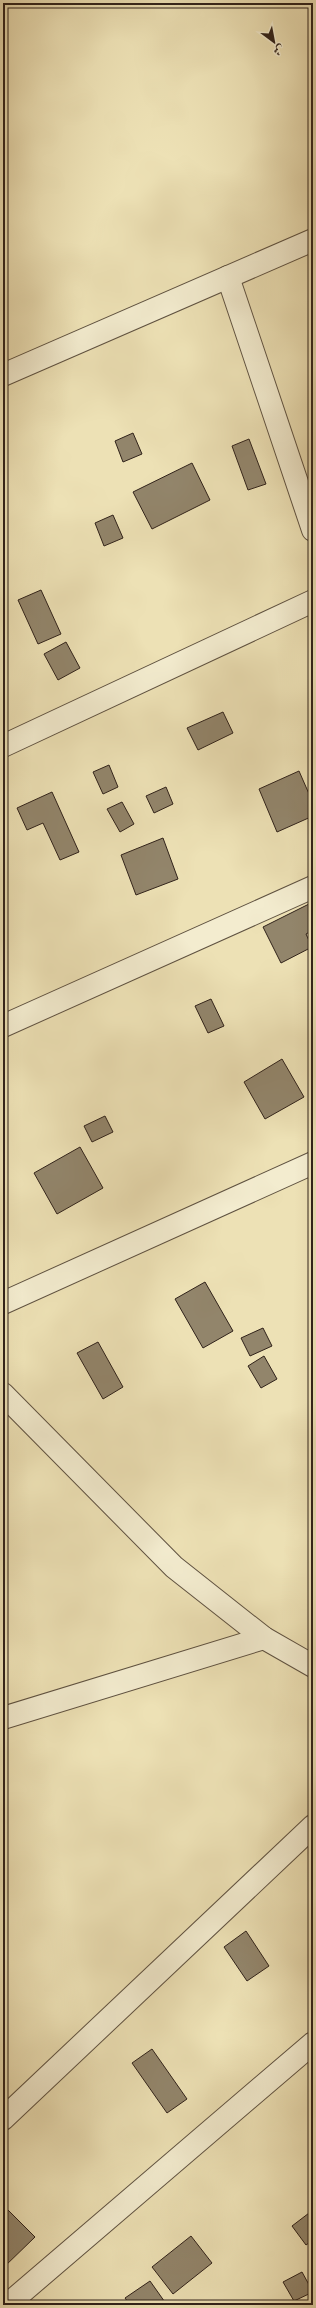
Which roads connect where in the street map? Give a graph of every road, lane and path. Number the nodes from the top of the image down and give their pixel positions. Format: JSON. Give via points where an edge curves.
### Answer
{"nodes":[{"id":1,"x":313,"y":240,"type":"edge"},
{"id":2,"x":228,"y":277,"type":"junction"},
{"id":3,"x":3,"y":375,"type":"edge"},
{"id":4,"x":313,"y":530,"type":"edge"},
{"id":5,"x":313,"y":601,"type":"edge"},
{"id":6,"x":3,"y":746,"type":"edge"},
{"id":7,"x":313,"y":887,"type":"edge"},
{"id":8,"x":3,"y":1026,"type":"edge"},
{"id":9,"x":313,"y":1163,"type":"edge"},
{"id":10,"x":3,"y":1303,"type":"edge"},
{"id":11,"x":3,"y":1394,"type":"edge"},
{"id":12,"x":264,"y":1638,"type":"junction"},
{"id":13,"x":313,"y":1666,"type":"edge"},
{"id":14,"x":3,"y":1718,"type":"edge"},
{"id":15,"x":313,"y":1826,"type":"edge"},
{"id":16,"x":313,"y":2043,"type":"edge"},
{"id":17,"x":3,"y":2119,"type":"edge"},
{"id":18,"x":8,"y":2305,"type":"edge"}],
"edges":[{"from":1,"to":2,"type":"street"},
{"from":2,"to":3,"type":"street"},
{"from":2,"to":4,"type":"street"},
{"from":5,"to":6,"type":"street"},
{"from":7,"to":8,"type":"street"},
{"from":9,"to":10,"type":"street"},
{"from":11,"to":12,"type":"street","via":[[174,1567]]},
{"from":12,"to":13,"type":"street"},
{"from":12,"to":14,"type":"street"},
{"from":15,"to":17,"type":"street"},
{"from":16,"to":18,"type":"street"}]}
